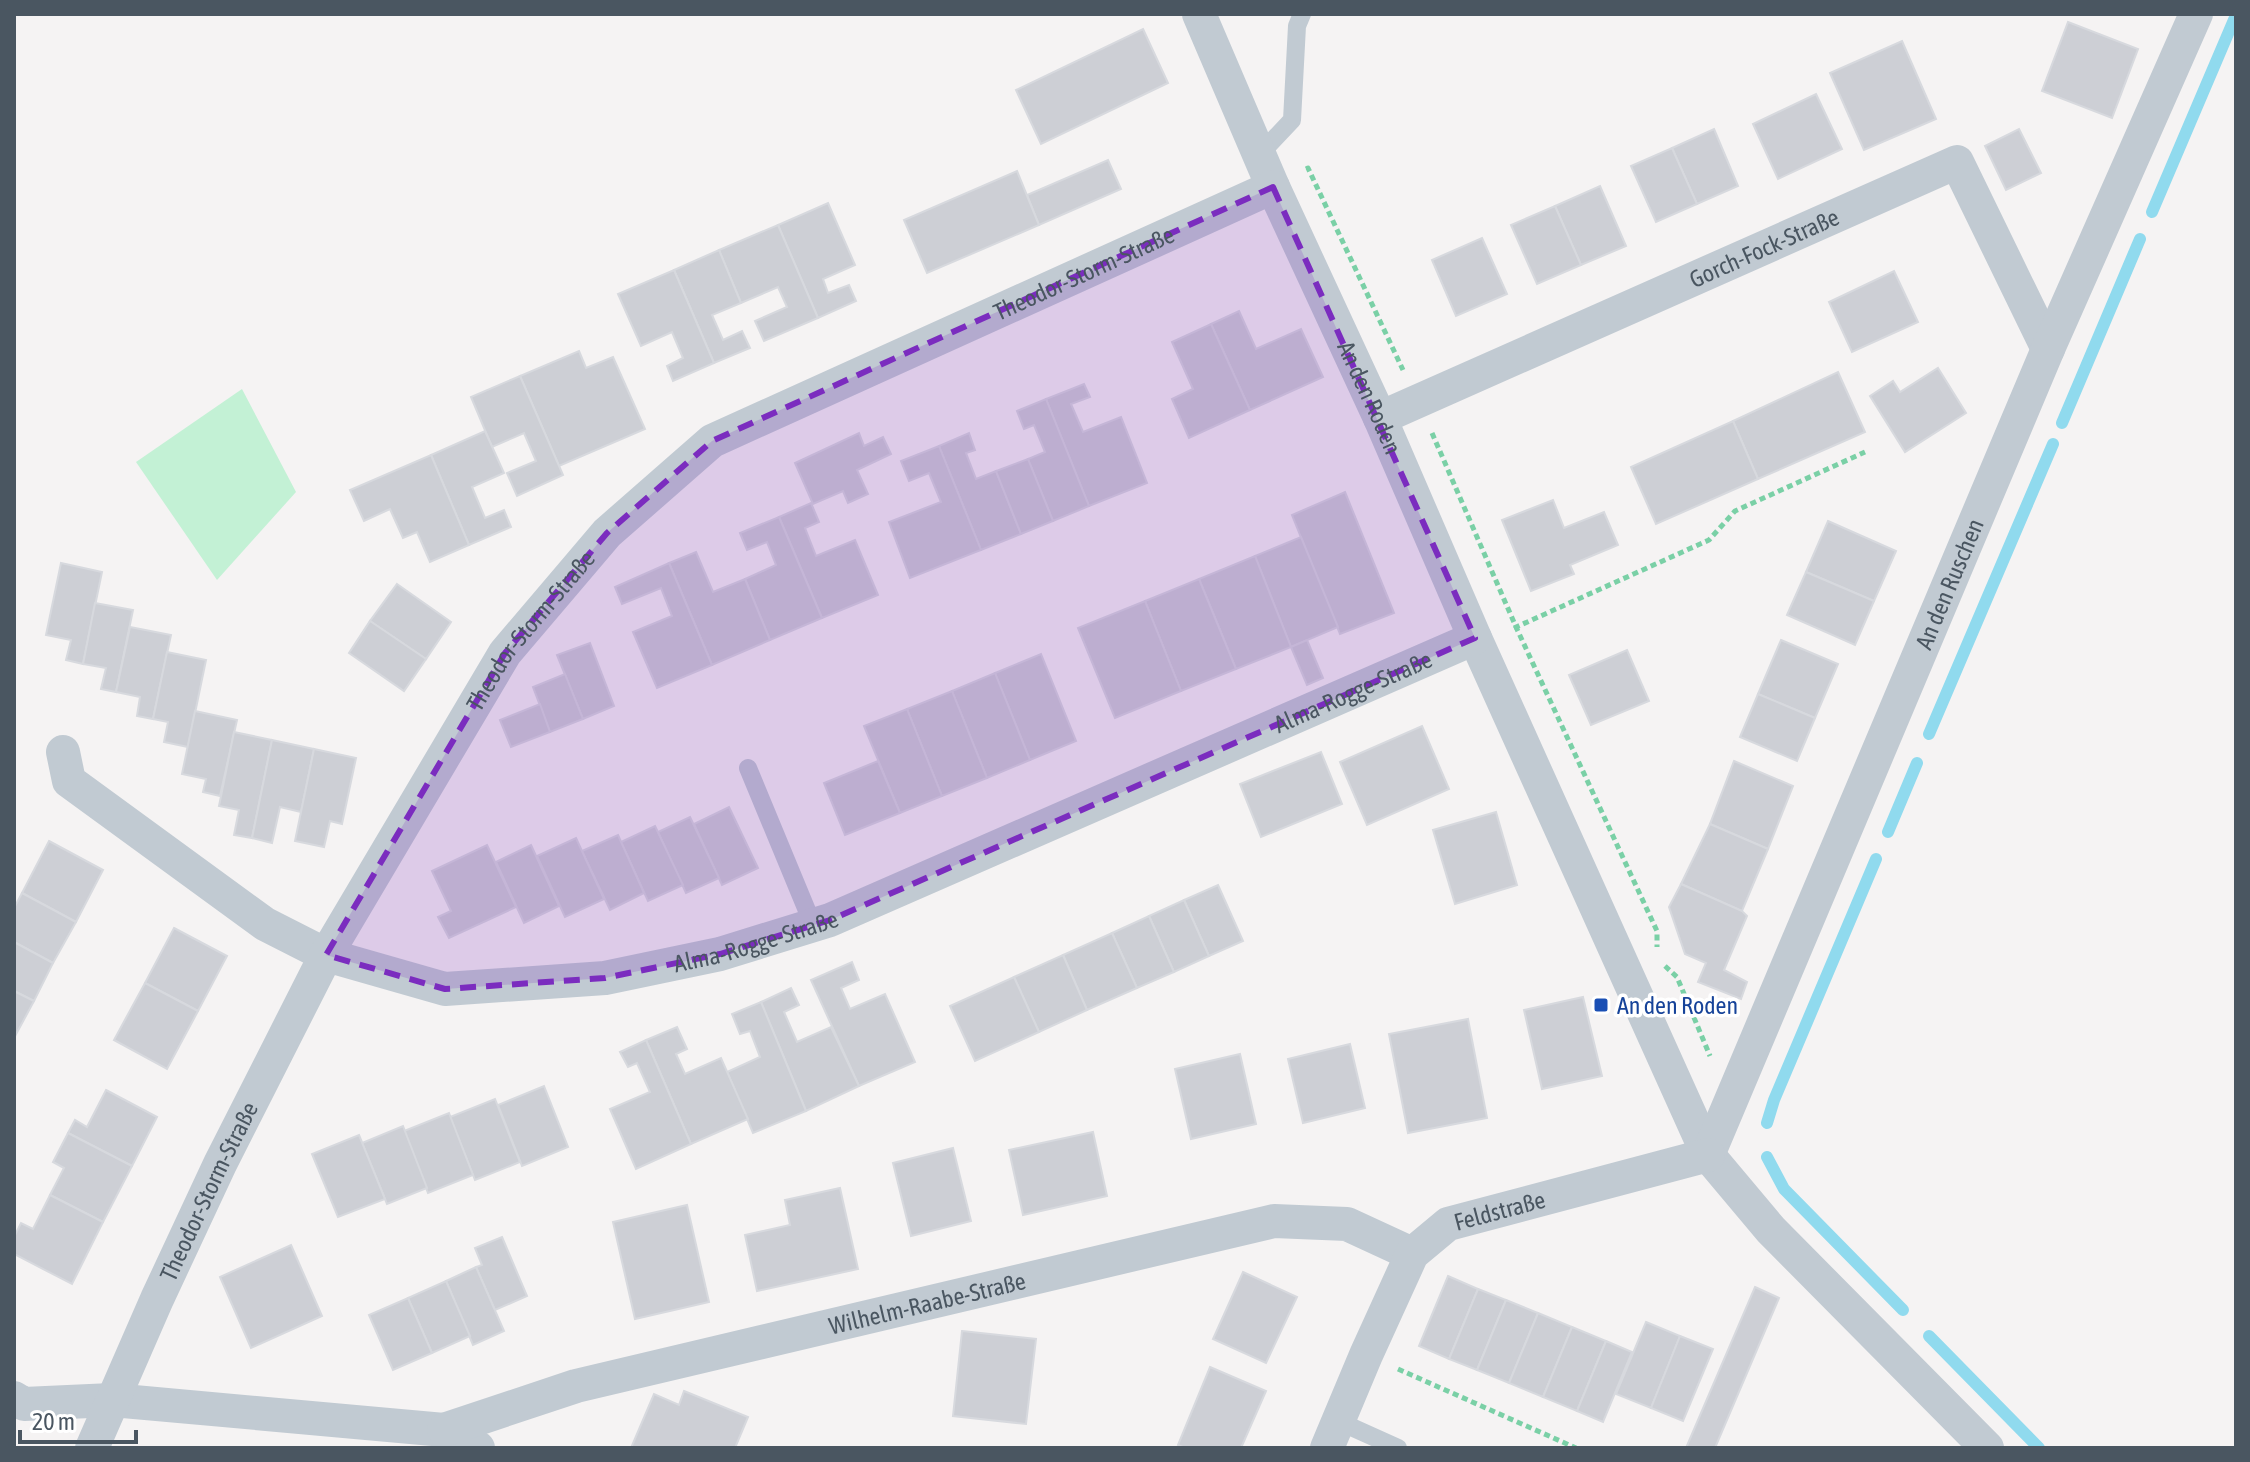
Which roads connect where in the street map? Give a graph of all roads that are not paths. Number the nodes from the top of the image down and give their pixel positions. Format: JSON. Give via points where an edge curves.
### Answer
{"nodes":[{"id":1,"x":1199,"y":14,"type":"edge"},
{"id":2,"x":1302,"y":14,"type":"edge"},
{"id":3,"x":2196,"y":14,"type":"edge"},
{"id":4,"x":1259,"y":155,"type":"junction"},
{"id":5,"x":1273,"y":187,"type":"junction"},
{"id":6,"x":2048,"y":349,"type":"junction"},
{"id":7,"x":1380,"y":418,"type":"junction"},
{"id":8,"x":1475,"y":638,"type":"junction"},
{"id":9,"x":63,"y":752,"type":"dead end"},
{"id":10,"x":748,"y":768,"type":"dead end"},
{"id":11,"x":813,"y":925,"type":"junction"},
{"id":12,"x":326,"y":955,"type":"junction"},
{"id":13,"x":1708,"y":1155,"type":"junction"},
{"id":14,"x":1412,"y":1254,"type":"junction"},
{"id":15,"x":14,"y":1398,"type":"edge"},
{"id":16,"x":112,"y":1400,"type":"junction"},
{"id":17,"x":444,"y":1430,"type":"junction"},
{"id":18,"x":1332,"y":1435,"type":"edge"},
{"id":19,"x":92,"y":1448,"type":"edge"},
{"id":20,"x":478,"y":1448,"type":"edge"},
{"id":21,"x":1398,"y":1448,"type":"edge"},
{"id":22,"x":1987,"y":1448,"type":"edge"}],
"edges":[{"from":1,"to":4,"type":"street","name":"An den Roden"},
{"from":2,"to":4,"type":"lane","via":[[1292,120]]},
{"from":3,"to":6,"type":"street","name":"An den Ruschen"},
{"from":4,"to":5,"type":"street","name":"An den Roden"},
{"from":5,"to":7,"type":"street","name":"An den Roden"},
{"from":5,"to":12,"type":"street","name":"Theodor-Storm-Straße","via":[[712,441],[607,533],[505,653]]},
{"from":6,"to":7,"type":"street","name":"Gorch-Fock-Straße","via":[[1957,162]]},
{"from":6,"to":13,"type":"street","name":"An den Ruschen"},
{"from":7,"to":8,"type":"street","name":"An den Roden"},
{"from":8,"to":11,"type":"street","name":"Alma-Rogge-Straße"},
{"from":8,"to":13,"type":"street","name":"An den Roden"},
{"from":9,"to":12,"type":"street","name":"Alma-Rogge-Straße","via":[[69,781],[265,924]]},
{"from":10,"to":11,"type":"lane"},
{"from":11,"to":12,"type":"street","name":"Alma-Rogge-Straße","via":[[720,954],[605,978],[445,989]]},
{"from":12,"to":16,"type":"street","name":"Theodor-Storm-Straße","via":[[220,1164]]},
{"from":13,"to":14,"type":"street","name":"Feldstraße","via":[[1448,1224]]},
{"from":13,"to":22,"type":"street","name":"An den Roden","via":[[1771,1230]]},
{"from":14,"to":17,"type":"street","name":"Wilhelm-Raabe-Straße","via":[[1347,1224],[1274,1221],[576,1386]]},
{"from":14,"to":18,"type":"street","name":"Feldstraße"},
{"from":15,"to":16,"type":"street","via":[[24,1404]]},
{"from":16,"to":17,"type":"street"},
{"from":16,"to":19,"type":"street","name":"Theodor-Storm-Straße"},
{"from":17,"to":20,"type":"street"},
{"from":18,"to":21,"type":"lane"}]}
